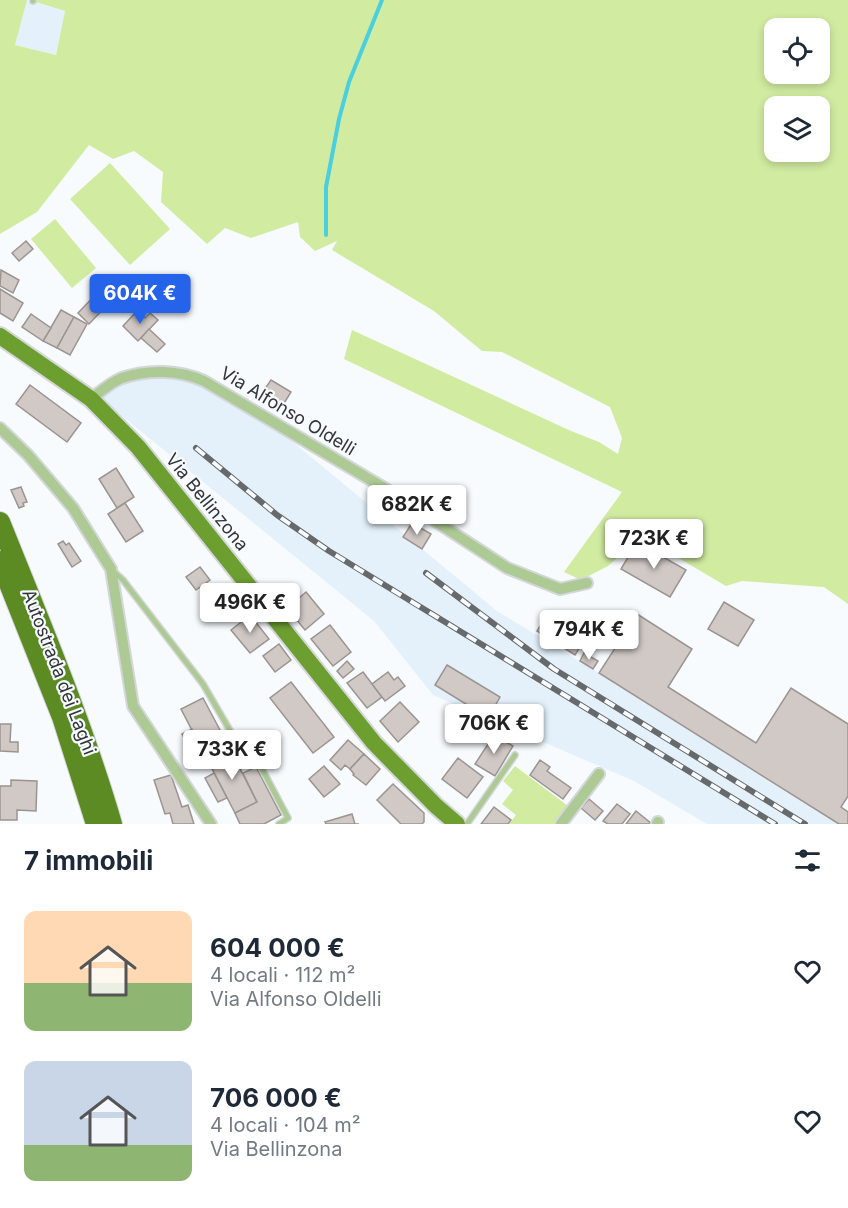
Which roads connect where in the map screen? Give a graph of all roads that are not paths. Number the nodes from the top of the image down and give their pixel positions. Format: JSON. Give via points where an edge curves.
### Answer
{"nodes":[{"id":1,"x":0,"y":336,"type":"edge"},
{"id":2,"x":91,"y":399,"type":"junction"},
{"id":3,"x":0,"y":428,"type":"edge"},
{"id":4,"x":0,"y":522,"type":"edge"},
{"id":5,"x":0,"y":561,"type":"edge"},
{"id":6,"x":111,"y":569,"type":"junction"},
{"id":7,"x":587,"y":584,"type":"dead end"},
{"id":8,"x":515,"y":755,"type":"dead end"},
{"id":9,"x":599,"y":774,"type":"dead end"},
{"id":10,"x":96,"y":824,"type":"edge"},
{"id":11,"x":112,"y":824,"type":"edge"},
{"id":12,"x":210,"y":824,"type":"edge"},
{"id":13,"x":279,"y":824,"type":"edge"},
{"id":14,"x":457,"y":824,"type":"edge"},
{"id":15,"x":467,"y":824,"type":"edge"},
{"id":16,"x":561,"y":824,"type":"edge"}],
"edges":[{"from":1,"to":2,"type":"main road","name":"Via Bellinzona"},
{"from":2,"to":7,"type":"street","name":"Via Alfonso Oldelli","via":[[120,378],[153,372],[188,374],[386,489],[507,568],[560,589]]},
{"from":2,"to":14,"type":"main road","name":"Via Bellinzona","via":[[138,447],[374,743]]},
{"from":3,"to":6,"type":"street","via":[[73,508]]},
{"from":4,"to":11,"type":"highway","name":"Autostrada dei Laghi","via":[[70,698]]},
{"from":5,"to":10,"type":"highway","name":"Autostrada dei Laghi","via":[[62,717]]},
{"from":6,"to":12,"type":"street","via":[[134,706]]},
{"from":6,"to":13,"type":"lane","via":[[202,684],[239,746],[251,748],[288,818]]},
{"from":8,"to":15,"type":"lane"},
{"from":9,"to":16,"type":"street"}]}
